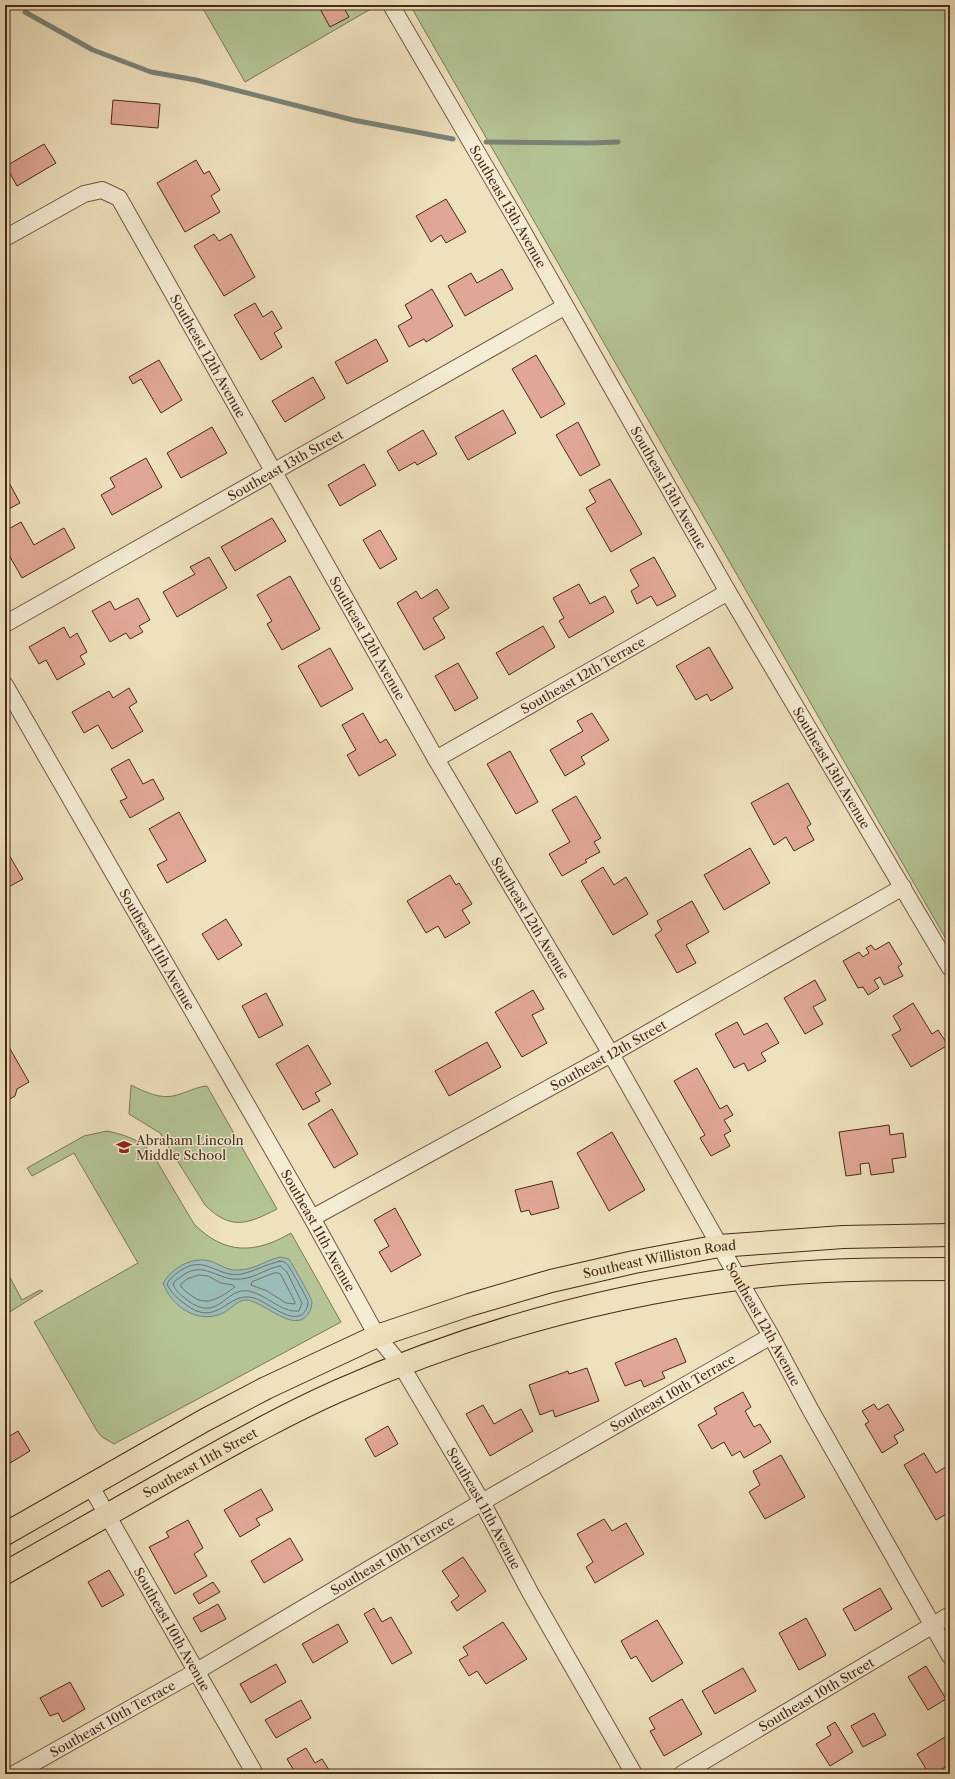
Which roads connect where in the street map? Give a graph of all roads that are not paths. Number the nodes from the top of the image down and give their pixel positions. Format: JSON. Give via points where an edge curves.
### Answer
{"nodes":[{"id":1,"x":391,"y":5,"type":"edge"},
{"id":2,"x":5,"y":238,"type":"edge"},
{"id":3,"x":564,"y":307,"type":"junction"},
{"id":4,"x":274,"y":470,"type":"junction"},
{"id":5,"x":728,"y":592,"type":"junction"},
{"id":6,"x":5,"y":624,"type":"edge"},
{"id":7,"x":5,"y":686,"type":"edge"},
{"id":8,"x":436,"y":758,"type":"junction"},
{"id":9,"x":902,"y":887,"type":"junction"},
{"id":10,"x":950,"y":968,"type":"edge"},
{"id":11,"x":611,"y":1054,"type":"junction"},
{"id":12,"x":312,"y":1218,"type":"junction"},
{"id":13,"x":950,"y":1235,"type":"edge"},
{"id":14,"x":719,"y":1246,"type":"junction"},
{"id":15,"x":950,"y":1269,"type":"edge"},
{"id":16,"x":738,"y":1278,"type":"junction"},
{"id":17,"x":378,"y":1336,"type":"junction"},
{"id":18,"x":771,"y":1336,"type":"junction"},
{"id":19,"x":401,"y":1365,"type":"junction"},
{"id":20,"x":112,"y":1473,"type":"junction"},
{"id":21,"x":90,"y":1485,"type":"junction"},
{"id":22,"x":129,"y":1502,"type":"junction"},
{"id":23,"x":482,"y":1502,"type":"junction"},
{"id":24,"x":107,"y":1515,"type":"junction"},
{"id":25,"x":5,"y":1534,"type":"edge"},
{"id":26,"x":5,"y":1573,"type":"edge"},
{"id":27,"x":950,"y":1615,"type":"edge"},
{"id":28,"x":932,"y":1624,"type":"junction"},
{"id":29,"x":950,"y":1656,"type":"edge"},
{"id":30,"x":197,"y":1671,"type":"junction"},
{"id":31,"x":14,"y":1774,"type":"edge"},
{"id":32,"x":255,"y":1774,"type":"edge"},
{"id":33,"x":634,"y":1774,"type":"edge"},
{"id":34,"x":682,"y":1774,"type":"edge"}],
"edges":[{"from":1,"to":3,"type":"street","name":"Southeast 13th Avenue","via":[[518,222]]},
{"from":2,"to":4,"type":"street","name":"Southeast 12th Avenue","via":[[84,194],[102,190],[119,198]]},
{"from":3,"to":4,"type":"street","name":"Southeast 13th Street"},
{"from":3,"to":5,"type":"street","name":"Southeast 13th Avenue"},
{"from":4,"to":6,"type":"street","name":"Southeast 13th Street"},
{"from":4,"to":8,"type":"street","name":"Southeast 12th Avenue"},
{"from":5,"to":8,"type":"street","name":"Southeast 12th Terrace"},
{"from":5,"to":9,"type":"street","name":"Southeast 13th Avenue"},
{"from":7,"to":12,"type":"street","name":"Southeast 11th Avenue"},
{"from":8,"to":11,"type":"street","name":"Southeast 12th Avenue"},
{"from":9,"to":10,"type":"street","name":"Southeast 13th Avenue"},
{"from":9,"to":11,"type":"street","name":"Southeast 12th Street"},
{"from":11,"to":12,"type":"street","name":"Southeast 12th Street"},
{"from":11,"to":14,"type":"street","name":"Southeast 12th Avenue"},
{"from":12,"to":17,"type":"street","name":"Southeast 11th Avenue"},
{"from":13,"to":14,"type":"highway","name":"Southeast Williston Road","via":[[843,1237]]},
{"from":14,"to":16,"type":"street","name":"Southeast 12th Avenue"},
{"from":14,"to":17,"type":"highway","name":"Southeast Williston Road","via":[[551,1281]]},
{"from":15,"to":16,"type":"highway","via":[[805,1272]]},
{"from":16,"to":18,"type":"street","name":"Southeast 12th Avenue"},
{"from":16,"to":19,"type":"highway","via":[[564,1313],[483,1335]]},
{"from":17,"to":19,"type":"street","name":"Southeast 11th Avenue"},
{"from":17,"to":20,"type":"highway","via":[[266,1388]]},
{"from":18,"to":23,"type":"street","name":"Southeast 10th Terrace"},
{"from":18,"to":28,"type":"street","name":"Southeast 12th Avenue"},
{"from":19,"to":22,"type":"highway","name":"Southeast 11th Street","via":[[339,1390],[278,1419]]},
{"from":19,"to":23,"type":"street","name":"Southeast 11th Avenue"},
{"from":20,"to":21,"type":"highway"},
{"from":20,"to":22,"type":"highway"},
{"from":21,"to":24,"type":"street","name":"Southeast 10th Avenue"},
{"from":21,"to":25,"type":"highway"},
{"from":22,"to":24,"type":"highway","name":"Southeast 11th Street"},
{"from":23,"to":30,"type":"street","name":"Southeast 10th Terrace"},
{"from":23,"to":33,"type":"street","name":"Southeast 11th Avenue","via":[[531,1594]]},
{"from":24,"to":26,"type":"highway","name":"Southeast 11th Street"},
{"from":24,"to":30,"type":"street","name":"Southeast 10th Avenue"},
{"from":27,"to":28,"type":"street","name":"Southeast 10th Street"},
{"from":28,"to":29,"type":"street","name":"Southeast 12th Avenue"},
{"from":28,"to":34,"type":"street","name":"Southeast 10th Street"},
{"from":30,"to":31,"type":"street","name":"Southeast 10th Terrace"},
{"from":30,"to":32,"type":"street","name":"Southeast 10th Avenue"}]}
